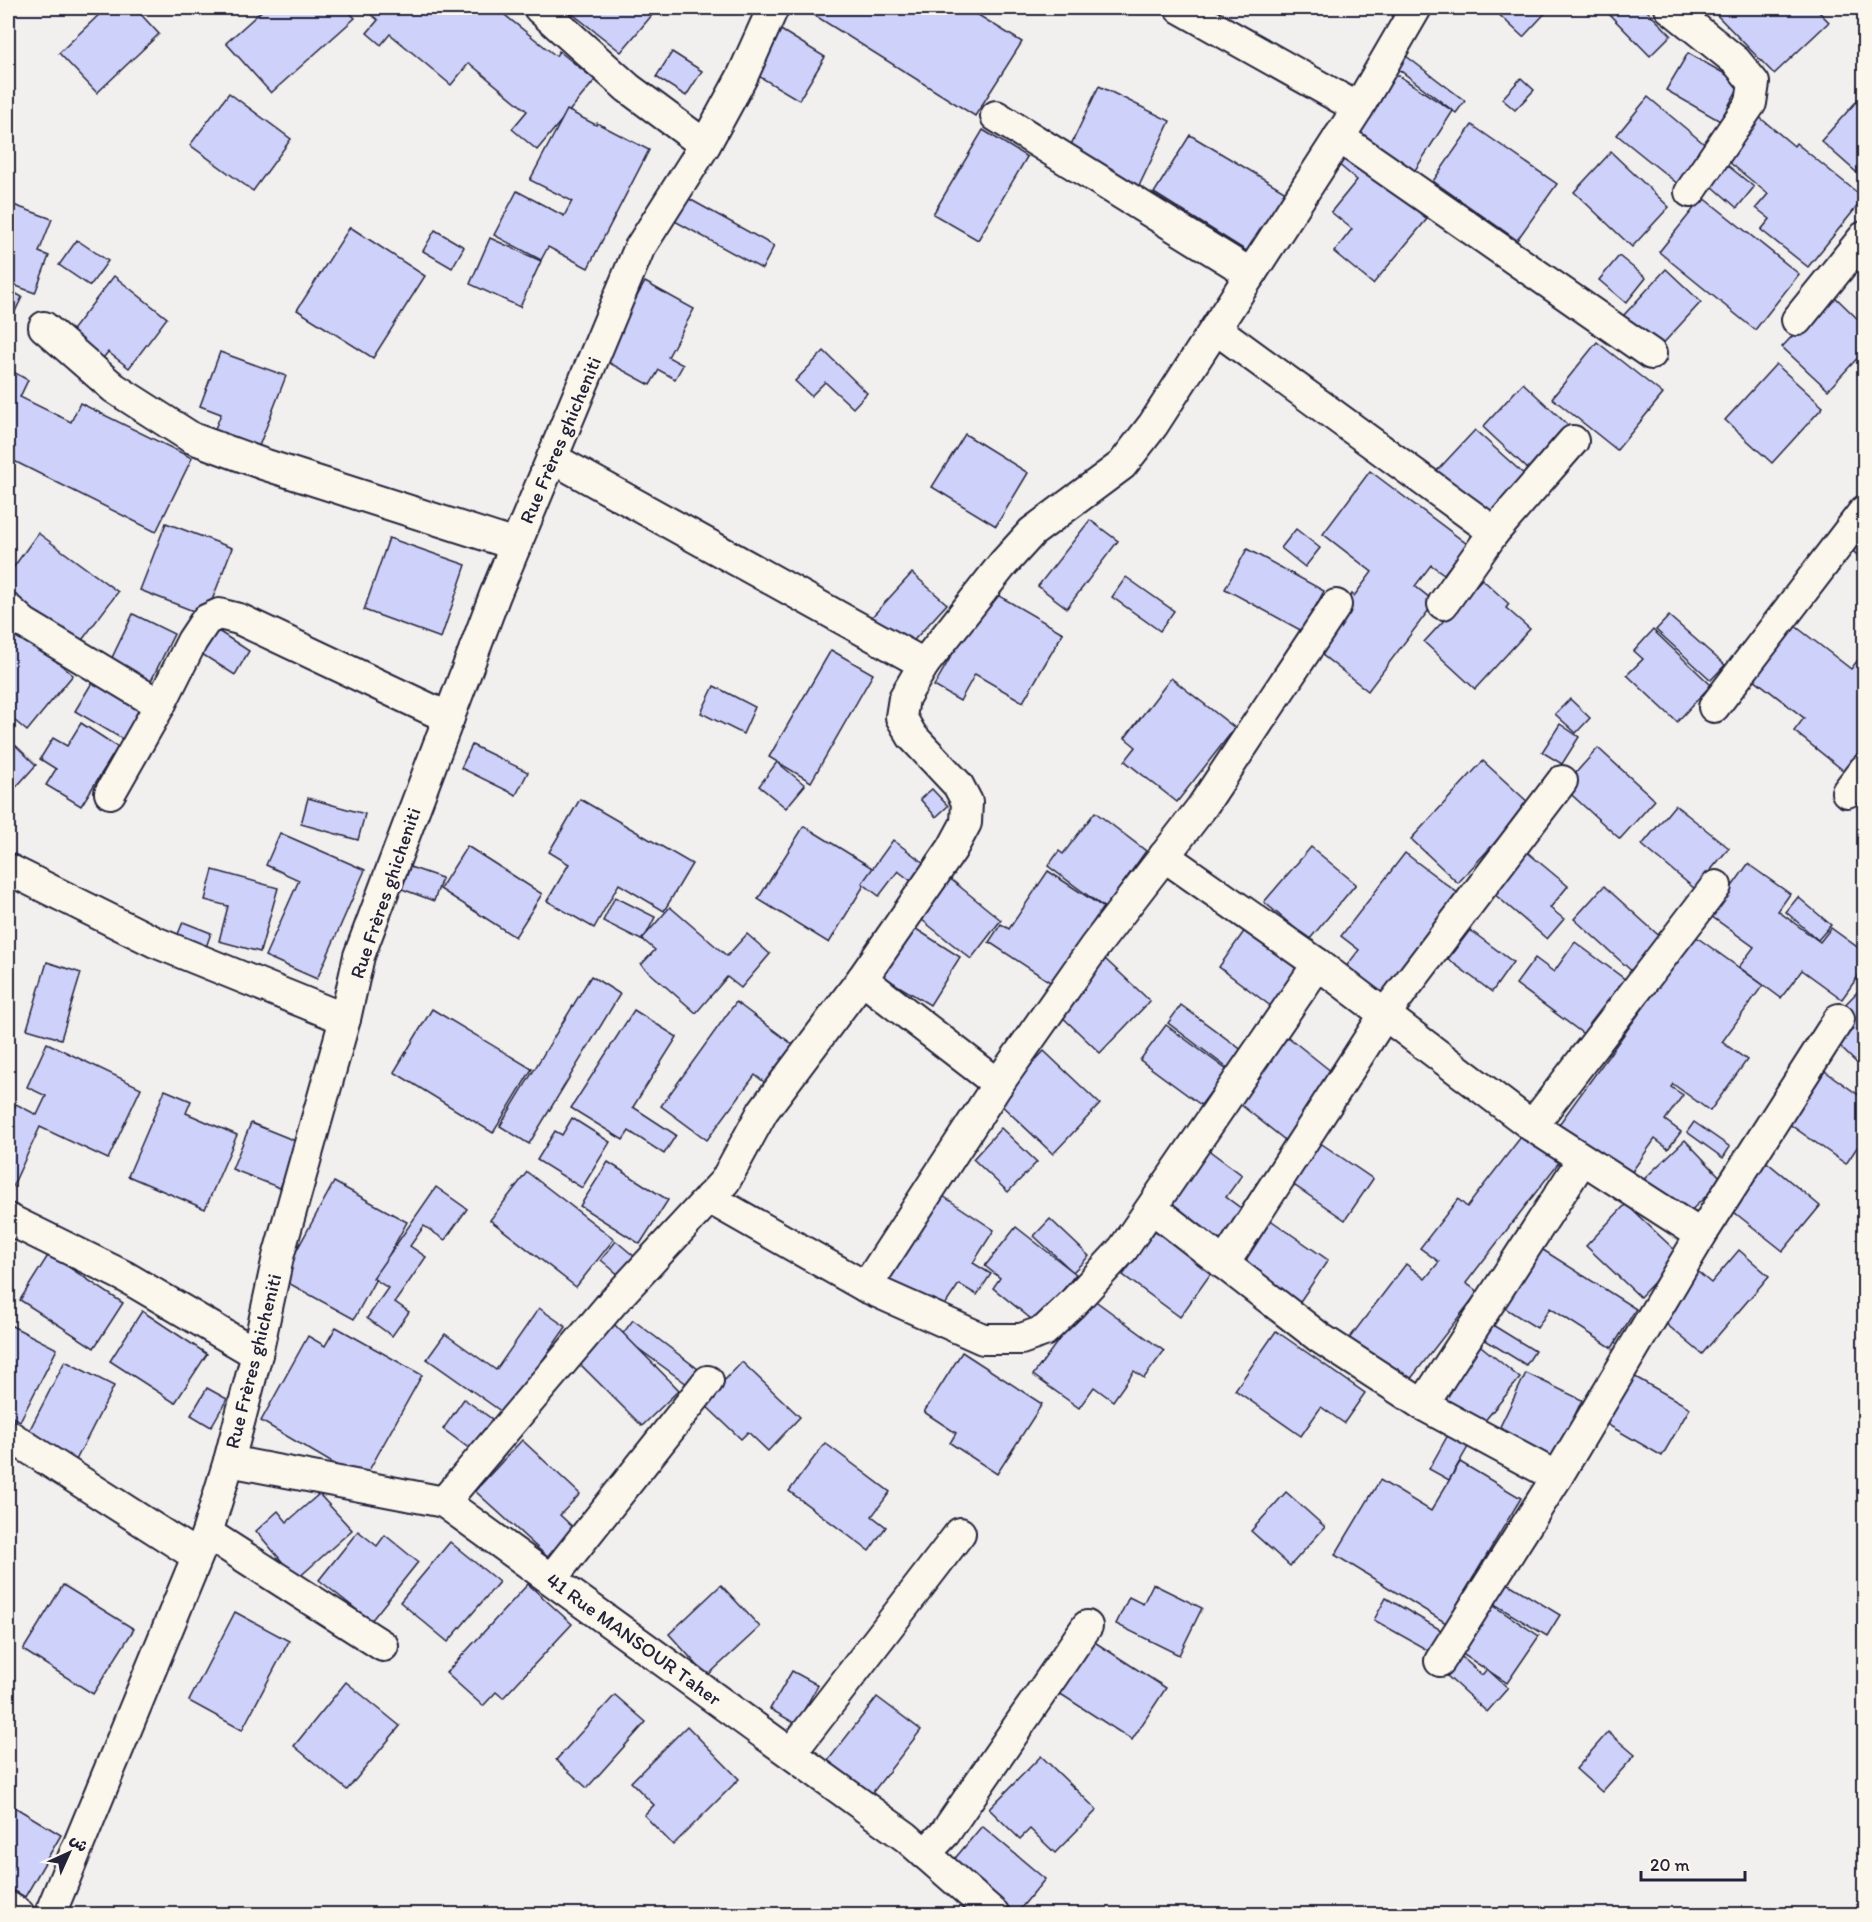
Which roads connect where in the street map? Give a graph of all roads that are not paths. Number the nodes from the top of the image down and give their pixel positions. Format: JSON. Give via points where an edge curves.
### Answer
{"nodes":[{"id":1,"x":539,"y":8,"type":"edge"},
{"id":2,"x":773,"y":8,"type":"edge"},
{"id":3,"x":1179,"y":8,"type":"edge"},
{"id":4,"x":1416,"y":8,"type":"edge"},
{"id":5,"x":1670,"y":8,"type":"edge"},
{"id":6,"x":1358,"y":108,"type":"junction"},
{"id":7,"x":996,"y":116,"type":"dead end"},
{"id":8,"x":1339,"y":138,"type":"junction"},
{"id":9,"x":705,"y":145,"type":"junction"},
{"id":10,"x":1690,"y":192,"type":"dead end"},
{"id":11,"x":1864,"y":237,"type":"edge"},
{"id":12,"x":1251,"y":274,"type":"junction"},
{"id":13,"x":1797,"y":320,"type":"dead end"},
{"id":14,"x":44,"y":327,"type":"dead end"},
{"id":15,"x":1216,"y":329,"type":"junction"},
{"id":16,"x":1651,"y":354,"type":"dead end"},
{"id":17,"x":1573,"y":441,"type":"dead end"},
{"id":18,"x":552,"y":458,"type":"junction"},
{"id":19,"x":1864,"y":511,"type":"edge"},
{"id":20,"x":1494,"y":532,"type":"junction"},
{"id":21,"x":516,"y":545,"type":"junction"},
{"id":22,"x":1443,"y":604,"type":"dead end"},
{"id":23,"x":1336,"y":605,"type":"dead end"},
{"id":24,"x":8,"y":609,"type":"edge"},
{"id":25,"x":924,"y":664,"type":"junction"},
{"id":26,"x":160,"y":705,"type":"junction"},
{"id":27,"x":1714,"y":707,"type":"dead end"},
{"id":28,"x":449,"y":718,"type":"junction"},
{"id":29,"x":1562,"y":781,"type":"dead end"},
{"id":30,"x":110,"y":793,"type":"dead end"},
{"id":31,"x":1164,"y":856,"type":"junction"},
{"id":32,"x":8,"y":869,"type":"edge"},
{"id":33,"x":1716,"y":886,"type":"dead end"},
{"id":34,"x":1318,"y":963,"type":"junction"},
{"id":35,"x":862,"y":979,"type":"junction"},
{"id":36,"x":1385,"y":1014,"type":"junction"},
{"id":37,"x":345,"y":1019,"type":"junction"},
{"id":38,"x":1839,"y":1019,"type":"dead end"},
{"id":39,"x":998,"y":1084,"type":"junction"},
{"id":40,"x":1532,"y":1126,"type":"junction"},
{"id":41,"x":1582,"y":1160,"type":"junction"},
{"id":42,"x":709,"y":1198,"type":"junction"},
{"id":43,"x":1152,"y":1208,"type":"junction"},
{"id":44,"x":8,"y":1219,"type":"edge"},
{"id":45,"x":1701,"y":1235,"type":"junction"},
{"id":46,"x":1224,"y":1264,"type":"junction"},
{"id":47,"x":867,"y":1287,"type":"junction"},
{"id":48,"x":257,"y":1354,"type":"junction"},
{"id":49,"x":708,"y":1381,"type":"dead end"},
{"id":50,"x":1423,"y":1405,"type":"junction"},
{"id":51,"x":8,"y":1435,"type":"edge"},
{"id":52,"x":229,"y":1461,"type":"junction"},
{"id":53,"x":1557,"y":1477,"type":"junction"},
{"id":54,"x":444,"y":1502,"type":"junction"},
{"id":55,"x":960,"y":1533,"type":"dead end"},
{"id":56,"x":202,"y":1545,"type":"junction"},
{"id":57,"x":551,"y":1579,"type":"junction"},
{"id":58,"x":1087,"y":1626,"type":"dead end"},
{"id":59,"x":383,"y":1646,"type":"dead end"},
{"id":60,"x":1440,"y":1660,"type":"dead end"},
{"id":61,"x":791,"y":1753,"type":"junction"},
{"id":62,"x":926,"y":1854,"type":"junction"},
{"id":63,"x":8,"y":1907,"type":"edge"},
{"id":64,"x":19,"y":1914,"type":"edge"},
{"id":65,"x":50,"y":1914,"type":"edge"},
{"id":66,"x":994,"y":1914,"type":"edge"}],
"edges":[{"from":1,"to":9,"type":"street","via":[[628,88]]},
{"from":2,"to":9,"type":"street","name":"Rue Frères ghicheniti"},
{"from":3,"to":6,"type":"street"},
{"from":4,"to":6,"type":"street"},
{"from":5,"to":10,"type":"street","via":[[1736,61],[1754,83],[1751,103]]},
{"from":6,"to":8,"type":"street"},
{"from":7,"to":12,"type":"street"},
{"from":8,"to":12,"type":"street"},
{"from":8,"to":16,"type":"street"},
{"from":9,"to":18,"type":"street","name":"Rue Frères ghicheniti","via":[[639,249]]},
{"from":11,"to":13,"type":"street"},
{"from":12,"to":15,"type":"street"},
{"from":14,"to":21,"type":"street","via":[[114,388],[192,438]]},
{"from":15,"to":20,"type":"street"},
{"from":15,"to":25,"type":"street","via":[[1122,465],[1032,532]]},
{"from":17,"to":20,"type":"street"},
{"from":18,"to":21,"type":"street","name":"Rue Frères ghicheniti"},
{"from":18,"to":25,"type":"street"},
{"from":19,"to":27,"type":"street"},
{"from":20,"to":22,"type":"street"},
{"from":21,"to":28,"type":"street","name":"Rue Frères ghicheniti"},
{"from":23,"to":31,"type":"street","via":[[1202,807]]},
{"from":24,"to":26,"type":"street","via":[[24,623]]},
{"from":25,"to":35,"type":"street","via":[[904,698],[902,717],[912,736],[958,785],[967,802],[966,824]]},
{"from":26,"to":28,"type":"street","via":[[192,641],[206,620],[219,614],[239,619]]},
{"from":26,"to":30,"type":"street"},
{"from":28,"to":37,"type":"street","name":"Rue Frères ghicheniti","via":[[359,956]]},
{"from":29,"to":36,"type":"street"},
{"from":31,"to":34,"type":"street"},
{"from":31,"to":39,"type":"street"},
{"from":32,"to":37,"type":"street","via":[[155,942]]},
{"from":33,"to":40,"type":"street"},
{"from":34,"to":36,"type":"street"},
{"from":34,"to":43,"type":"street"},
{"from":35,"to":39,"type":"street"},
{"from":35,"to":42,"type":"street","via":[[763,1111],[725,1181]]},
{"from":36,"to":40,"type":"street"},
{"from":36,"to":46,"type":"street"},
{"from":37,"to":48,"type":"street","name":"Rue Frères ghicheniti","via":[[278,1257]]},
{"from":38,"to":45,"type":"street"},
{"from":39,"to":47,"type":"street"},
{"from":40,"to":41,"type":"street"},
{"from":41,"to":45,"type":"street"},
{"from":41,"to":50,"type":"street"},
{"from":42,"to":47,"type":"street"},
{"from":42,"to":54,"type":"street","via":[[612,1303]]},
{"from":43,"to":46,"type":"street"},
{"from":43,"to":47,"type":"street","via":[[1123,1250],[1072,1304],[1044,1330],[1021,1340],[983,1339]]},
{"from":44,"to":48,"type":"street","via":[[124,1276]]},
{"from":45,"to":53,"type":"street"},
{"from":46,"to":50,"type":"street","via":[[1320,1338]]},
{"from":48,"to":52,"type":"street","name":"Rue Frères ghicheniti"},
{"from":49,"to":57,"type":"street"},
{"from":50,"to":53,"type":"street"},
{"from":51,"to":56,"type":"street"},
{"from":52,"to":54,"type":"street","name":"41 Rue MANSOUR Taher"},
{"from":52,"to":56,"type":"street","name":"Rue Frères ghicheniti"},
{"from":53,"to":60,"type":"street"},
{"from":54,"to":57,"type":"street","name":"41 Rue MANSOUR Taher"},
{"from":55,"to":61,"type":"street"},
{"from":56,"to":59,"type":"street"},
{"from":56,"to":65,"type":"street","name":"Rue Frères ghicheniti"},
{"from":57,"to":61,"type":"street","name":"41 Rue MANSOUR Taher"},
{"from":58,"to":62,"type":"street","via":[[945,1833]]},
{"from":61,"to":62,"type":"street","name":"41 Rue MANSOUR Taher"},
{"from":62,"to":66,"type":"street","name":"41 Rue MANSOUR Taher"},
{"from":63,"to":64,"type":"street"}]}
